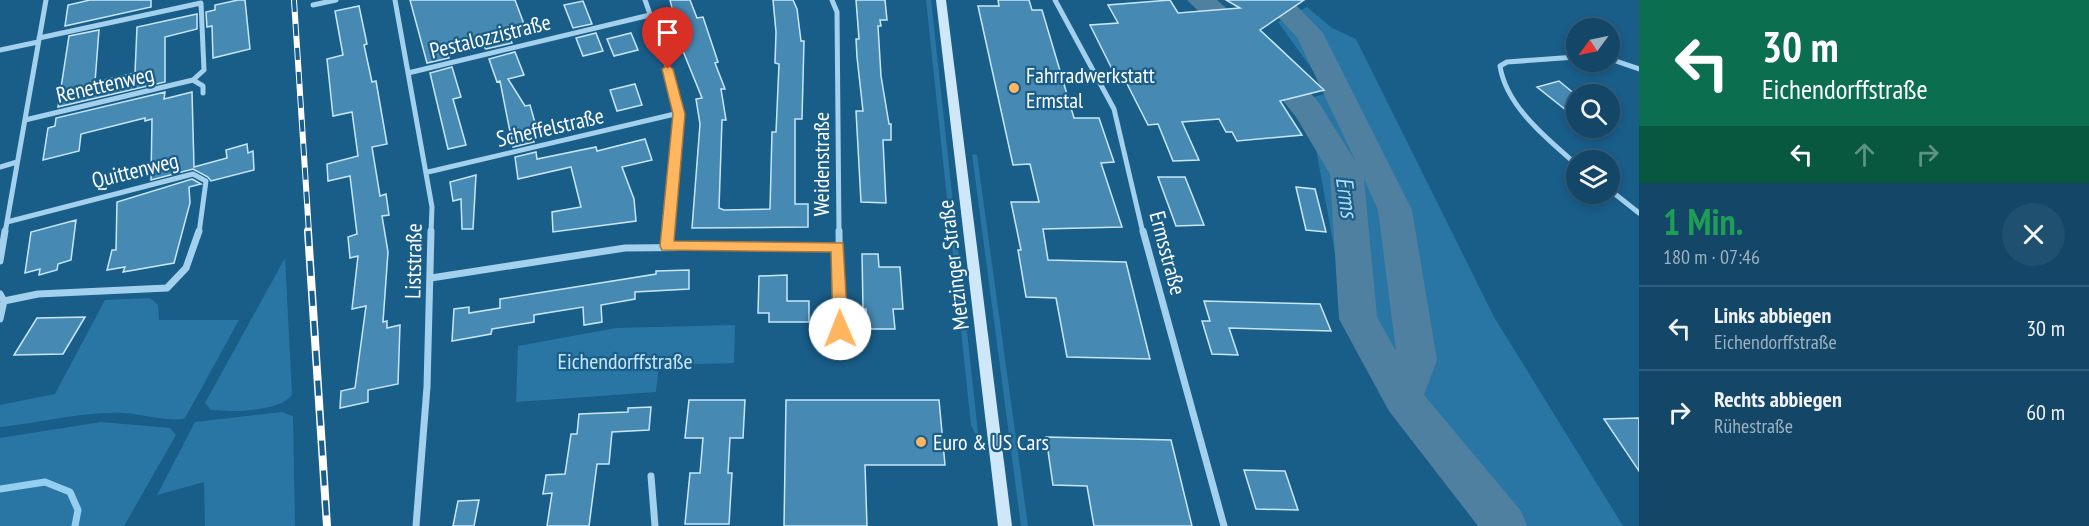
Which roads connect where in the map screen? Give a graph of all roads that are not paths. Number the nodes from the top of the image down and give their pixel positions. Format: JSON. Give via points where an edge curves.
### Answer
{"nodes":[{"id":1,"x":46,"y":0,"type":"edge"},
{"id":2,"x":336,"y":0,"type":"edge"},
{"id":3,"x":395,"y":0,"type":"edge"},
{"id":4,"x":645,"y":0,"type":"edge"},
{"id":5,"x":832,"y":0,"type":"edge"},
{"id":6,"x":941,"y":0,"type":"edge"},
{"id":7,"x":1055,"y":0,"type":"edge"},
{"id":8,"x":313,"y":5,"type":"dead end"},
{"id":9,"x":650,"y":15,"type":"junction"},
{"id":10,"x":38,"y":40,"type":"junction"},
{"id":11,"x":0,"y":50,"type":"edge"},
{"id":12,"x":1566,"y":57,"type":"edge"},
{"id":13,"x":1620,"y":62,"type":"edge"},
{"id":14,"x":1639,"y":69,"type":"edge"},
{"id":15,"x":408,"y":73,"type":"junction"},
{"id":16,"x":193,"y":80,"type":"junction"},
{"id":17,"x":203,"y":93,"type":"dead end"},
{"id":18,"x":679,"y":114,"type":"junction"},
{"id":19,"x":25,"y":120,"type":"junction"},
{"id":20,"x":1566,"y":155,"type":"edge"},
{"id":21,"x":17,"y":162,"type":"junction"},
{"id":22,"x":0,"y":167,"type":"edge"},
{"id":23,"x":428,"y":172,"type":"junction"},
{"id":24,"x":1620,"y":198,"type":"edge"},
{"id":25,"x":1639,"y":213,"type":"edge"},
{"id":26,"x":8,"y":222,"type":"junction"},
{"id":27,"x":667,"y":246,"type":"junction"},
{"id":28,"x":838,"y":246,"type":"junction"},
{"id":29,"x":0,"y":261,"type":"edge"},
{"id":30,"x":431,"y":278,"type":"junction"},
{"id":31,"x":0,"y":294,"type":"edge"},
{"id":32,"x":4,"y":301,"type":"junction"},
{"id":33,"x":0,"y":319,"type":"edge"},
{"id":34,"x":840,"y":329,"type":"dead end"},
{"id":35,"x":651,"y":476,"type":"dead end"},
{"id":36,"x":416,"y":526,"type":"edge"},
{"id":37,"x":656,"y":526,"type":"edge"},
{"id":38,"x":1005,"y":526,"type":"edge"},
{"id":39,"x":1224,"y":526,"type":"edge"}],
"edges":[{"from":1,"to":10,"type":"street"},
{"from":2,"to":8,"type":"street"},
{"from":3,"to":15,"type":"street","name":"Liststraße"},
{"from":4,"to":9,"type":"street"},
{"from":5,"to":28,"type":"street","name":"Weidenstraße","via":[[837,12]]},
{"from":6,"to":38,"type":"street","name":"Metzinger Straße"},
{"from":7,"to":39,"type":"street","name":"Ermsstraße","via":[[1114,109],[1144,236]]},
{"from":9,"to":15,"type":"street","name":"Pestalozzistraße"},
{"from":9,"to":18,"type":"street"},
{"from":10,"to":11,"type":"street"},
{"from":10,"to":16,"type":"street","via":[[201,3],[204,70]]},
{"from":10,"to":19,"type":"street"},
{"from":12,"to":20,"type":"street","via":[[1513,60],[1500,66],[1499,74],[1504,86],[1544,135]]},
{"from":13,"to":14,"type":"street"},
{"from":15,"to":23,"type":"street","name":"Liststraße"},
{"from":16,"to":17,"type":"street","via":[[203,86]]},
{"from":16,"to":19,"type":"street","name":"Renettenweg"},
{"from":18,"to":23,"type":"street","name":"Scheffelstraße"},
{"from":18,"to":27,"type":"street"},
{"from":19,"to":21,"type":"street"},
{"from":21,"to":22,"type":"street"},
{"from":21,"to":26,"type":"street"},
{"from":23,"to":30,"type":"street","name":"Liststraße","via":[[432,207]]},
{"from":24,"to":25,"type":"street"},
{"from":26,"to":29,"type":"street"},
{"from":26,"to":32,"type":"street","name":"Quittenweg","via":[[183,175],[193,174],[206,182],[202,220],[192,255],[180,279],[167,288],[38,294]]},
{"from":27,"to":28,"type":"street"},
{"from":27,"to":30,"type":"street","via":[[626,248]]},
{"from":28,"to":34,"type":"street","name":"Weidenstraße"},
{"from":30,"to":36,"type":"street","name":"Liststraße"},
{"from":31,"to":32,"type":"street"},
{"from":32,"to":33,"type":"street"},
{"from":35,"to":37,"type":"street"}]}
